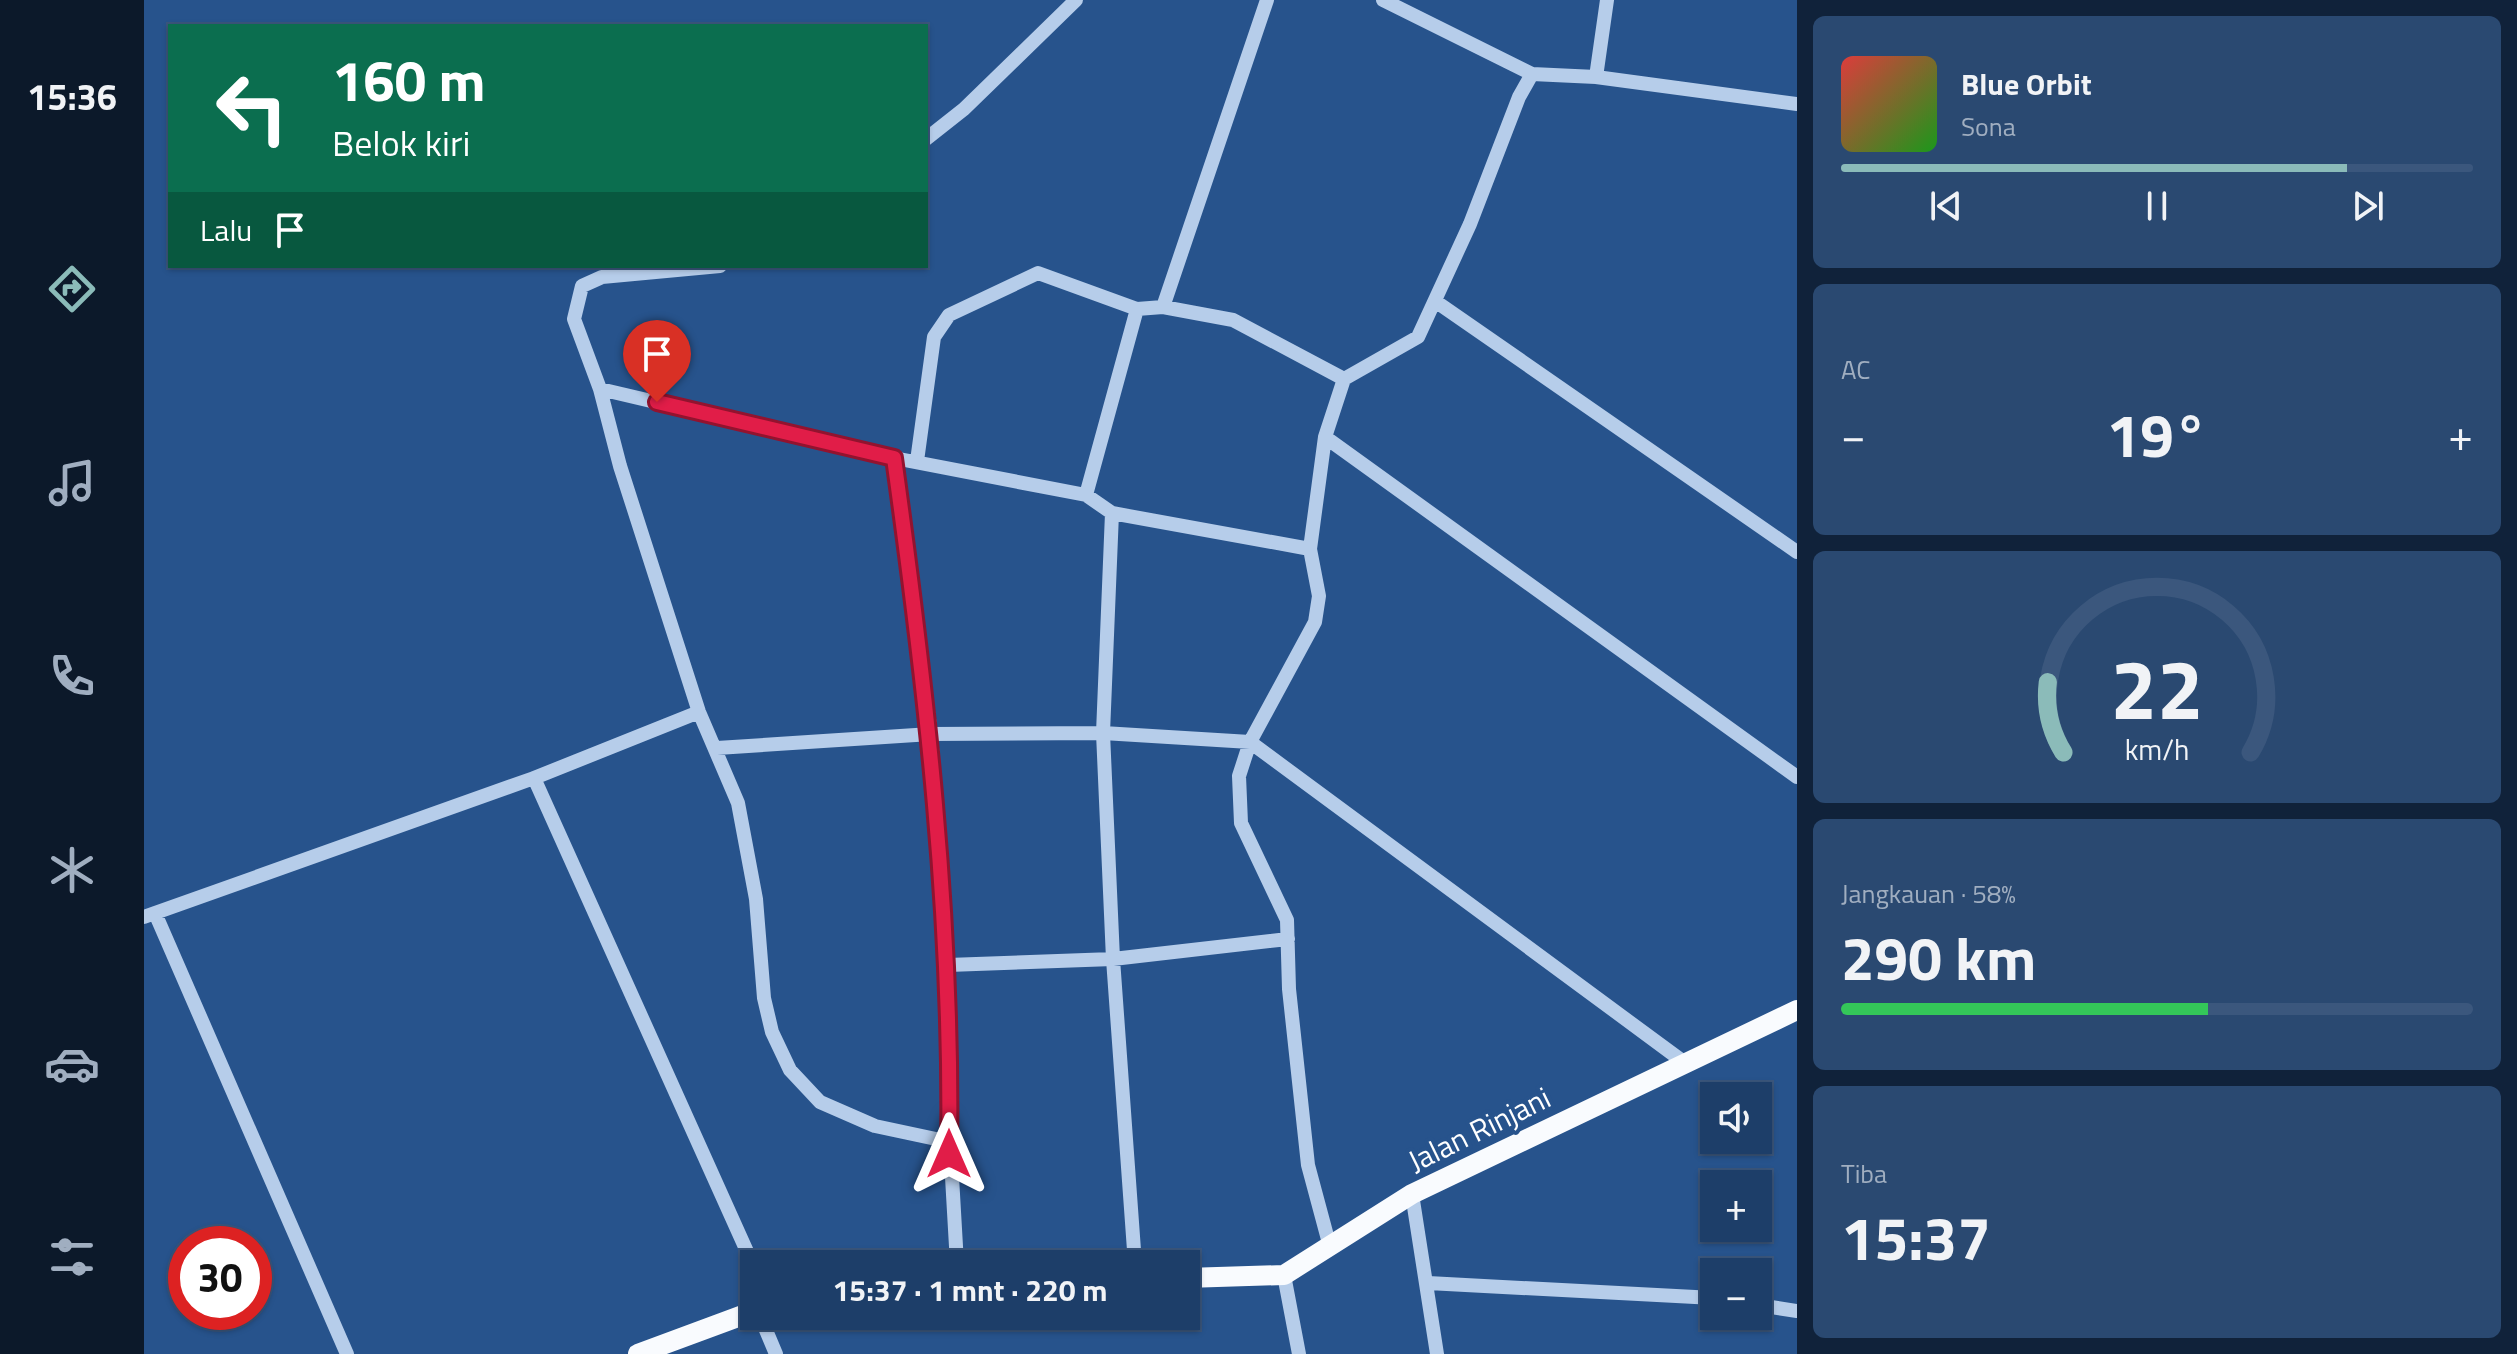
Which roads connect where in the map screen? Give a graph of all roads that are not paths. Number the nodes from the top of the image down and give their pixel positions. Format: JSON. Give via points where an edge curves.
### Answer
{"nodes":[{"id":1,"x":1076,"y":0,"type":"edge"},
{"id":2,"x":1267,"y":0,"type":"edge"},
{"id":3,"x":1383,"y":0,"type":"edge"},
{"id":4,"x":1607,"y":0,"type":"edge"},
{"id":5,"x":1532,"y":74,"type":"junction"},
{"id":6,"x":1596,"y":77,"type":"junction"},
{"id":7,"x":1797,"y":104,"type":"edge"},
{"id":8,"x":928,"y":137,"type":"edge"},
{"id":9,"x":699,"y":268,"type":"edge"},
{"id":10,"x":1435,"y":301,"type":"junction"},
{"id":11,"x":1163,"y":307,"type":"junction"},
{"id":12,"x":1137,"y":309,"type":"junction"},
{"id":13,"x":1344,"y":379,"type":"junction"},
{"id":14,"x":600,"y":389,"type":"junction"},
{"id":15,"x":1325,"y":437,"type":"junction"},
{"id":16,"x":894,"y":458,"type":"junction"},
{"id":17,"x":917,"y":461,"type":"junction"},
{"id":18,"x":1086,"y":495,"type":"junction"},
{"id":19,"x":1112,"y":513,"type":"junction"},
{"id":20,"x":1310,"y":549,"type":"junction"},
{"id":21,"x":1797,"y":552,"type":"edge"},
{"id":22,"x":699,"y":712,"type":"junction"},
{"id":23,"x":1103,"y":733,"type":"junction"},
{"id":24,"x":931,"y":734,"type":"junction"},
{"id":25,"x":1250,"y":742,"type":"junction"},
{"id":26,"x":717,"y":748,"type":"junction"},
{"id":27,"x":1797,"y":777,"type":"edge"},
{"id":28,"x":534,"y":778,"type":"junction"},
{"id":29,"x":150,"y":915,"type":"edge"},
{"id":30,"x":1288,"y":939,"type":"junction"},
{"id":31,"x":1113,"y":959,"type":"junction"},
{"id":32,"x":948,"y":965,"type":"junction"},
{"id":33,"x":1797,"y":1010,"type":"edge"},
{"id":34,"x":1685,"y":1063,"type":"junction"},
{"id":35,"x":950,"y":1142,"type":"junction"},
{"id":36,"x":1412,"y":1194,"type":"junction"},
{"id":37,"x":1330,"y":1247,"type":"junction"},
{"id":38,"x":746,"y":1250,"type":"edge"},
{"id":39,"x":956,"y":1250,"type":"edge"},
{"id":40,"x":1134,"y":1250,"type":"edge"},
{"id":41,"x":1284,"y":1275,"type":"junction"},
{"id":42,"x":1200,"y":1278,"type":"edge"},
{"id":43,"x":1428,"y":1283,"type":"junction"},
{"id":44,"x":1700,"y":1297,"type":"edge"},
{"id":45,"x":1772,"y":1307,"type":"edge"},
{"id":46,"x":1797,"y":1311,"type":"edge"},
{"id":47,"x":740,"y":1316,"type":"edge"},
{"id":48,"x":766,"y":1330,"type":"edge"},
{"id":49,"x":347,"y":1354,"type":"edge"},
{"id":50,"x":638,"y":1354,"type":"edge"},
{"id":51,"x":776,"y":1354,"type":"edge"},
{"id":52,"x":1299,"y":1354,"type":"edge"},
{"id":53,"x":1437,"y":1354,"type":"edge"}],
"edges":[{"from":1,"to":8,"type":"street"},
{"from":2,"to":11,"type":"street"},
{"from":3,"to":5,"type":"street"},
{"from":4,"to":6,"type":"street"},
{"from":5,"to":6,"type":"street"},
{"from":5,"to":10,"type":"street"},
{"from":6,"to":7,"type":"street"},
{"from":9,"to":14,"type":"street","via":[[602,277],[582,286],[574,319]]},
{"from":10,"to":13,"type":"street","via":[[1418,337]]},
{"from":10,"to":21,"type":"street"},
{"from":11,"to":12,"type":"street"},
{"from":11,"to":13,"type":"street","via":[[1233,320]]},
{"from":12,"to":17,"type":"street","via":[[1038,273],[949,315],[934,337]]},
{"from":12,"to":18,"type":"street"},
{"from":13,"to":15,"type":"street"},
{"from":14,"to":16,"type":"street"},
{"from":14,"to":22,"type":"street"},
{"from":15,"to":20,"type":"street"},
{"from":15,"to":27,"type":"street"},
{"from":16,"to":17,"type":"street"},
{"from":16,"to":24,"type":"street"},
{"from":17,"to":18,"type":"street"},
{"from":18,"to":19,"type":"street"},
{"from":19,"to":20,"type":"street"},
{"from":19,"to":23,"type":"street"},
{"from":20,"to":25,"type":"street","via":[[1319,596],[1315,622]]},
{"from":22,"to":26,"type":"street"},
{"from":22,"to":28,"type":"street"},
{"from":23,"to":24,"type":"street"},
{"from":23,"to":25,"type":"street"},
{"from":23,"to":31,"type":"street"},
{"from":24,"to":26,"type":"street"},
{"from":24,"to":32,"type":"street"},
{"from":25,"to":30,"type":"street","via":[[1239,776],[1241,823],[1287,920]]},
{"from":25,"to":34,"type":"street"},
{"from":26,"to":35,"type":"street","via":[[738,803],[756,899],[764,998],[772,1032],[790,1070],[820,1102],[875,1126]]},
{"from":28,"to":29,"type":"street"},
{"from":28,"to":38,"type":"street"},
{"from":29,"to":49,"type":"street"},
{"from":30,"to":31,"type":"street"},
{"from":30,"to":37,"type":"street","via":[[1308,1165]]},
{"from":31,"to":32,"type":"street"},
{"from":31,"to":40,"type":"street"},
{"from":32,"to":35,"type":"street"},
{"from":33,"to":34,"type":"main road","name":"Jalan Rinjani"},
{"from":34,"to":36,"type":"main road","name":"Jalan Rinjani"},
{"from":35,"to":39,"type":"street"},
{"from":36,"to":37,"type":"main road","name":"Jalan Rinjani"},
{"from":36,"to":43,"type":"street"},
{"from":37,"to":41,"type":"main road","name":"Jalan Rinjani"},
{"from":41,"to":42,"type":"main road","name":"Jalan Rinjani"},
{"from":41,"to":52,"type":"street"},
{"from":43,"to":44,"type":"street"},
{"from":43,"to":53,"type":"street"},
{"from":45,"to":46,"type":"street"},
{"from":47,"to":50,"type":"main road"},
{"from":48,"to":51,"type":"street"}]}
